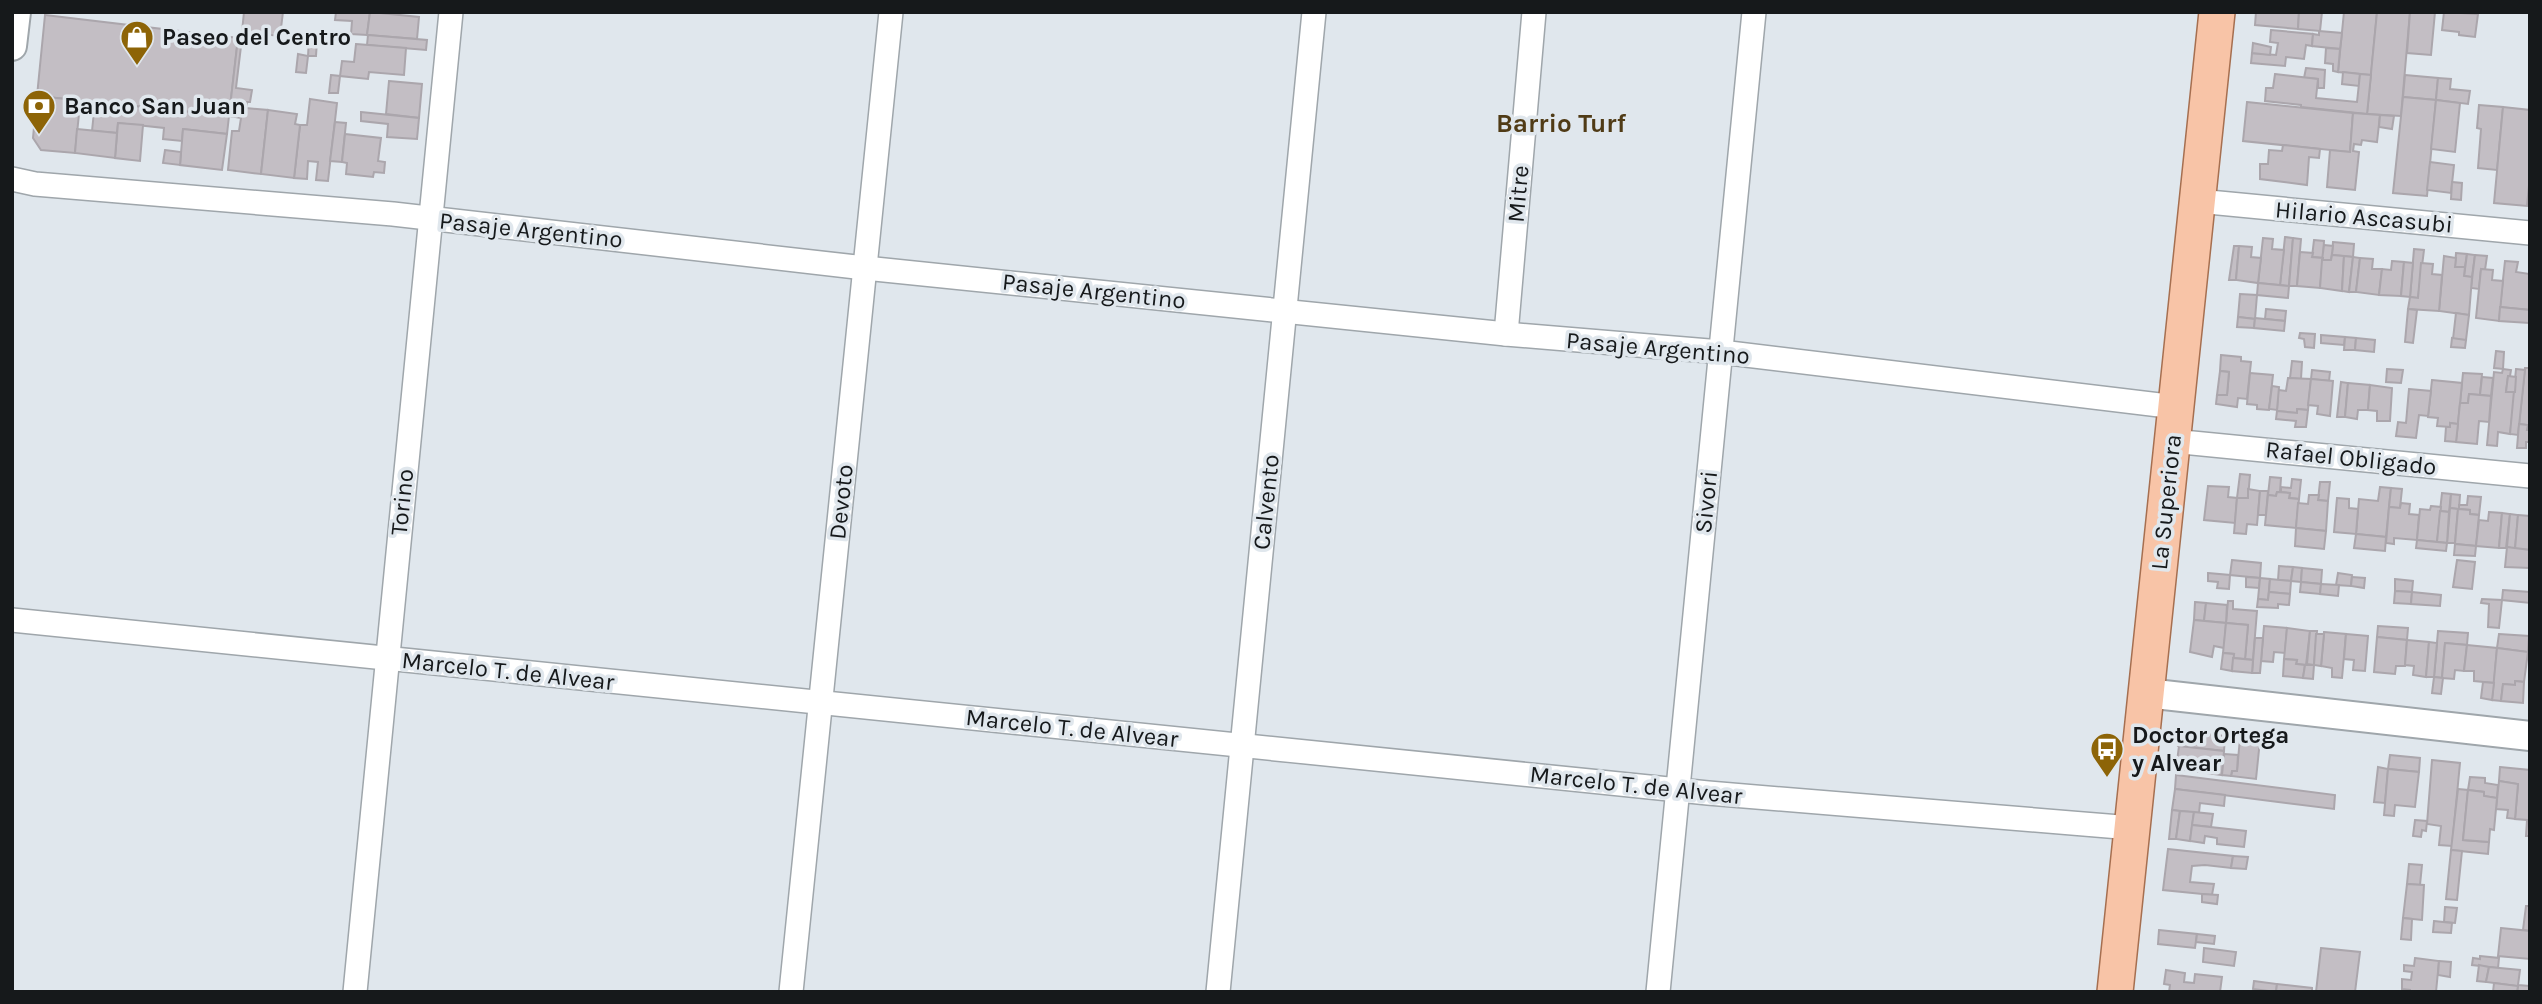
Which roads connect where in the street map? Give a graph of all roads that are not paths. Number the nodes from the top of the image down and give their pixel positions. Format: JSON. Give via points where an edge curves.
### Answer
{"nodes":[{"id":1,"x":16,"y":12,"type":"edge"},
{"id":2,"x":451,"y":12,"type":"edge"},
{"id":3,"x":891,"y":12,"type":"edge"},
{"id":4,"x":1314,"y":12,"type":"edge"},
{"id":5,"x":1534,"y":12,"type":"edge"},
{"id":6,"x":1754,"y":12,"type":"edge"},
{"id":7,"x":2217,"y":12,"type":"edge"},
{"id":8,"x":12,"y":46,"type":"edge"},
{"id":9,"x":12,"y":178,"type":"edge"},
{"id":10,"x":2198,"y":201,"type":"junction"},
{"id":11,"x":431,"y":219,"type":"junction"},
{"id":12,"x":2530,"y":233,"type":"edge"},
{"id":13,"x":865,"y":268,"type":"junction"},
{"id":14,"x":1286,"y":310,"type":"junction"},
{"id":15,"x":1506,"y":334,"type":"junction"},
{"id":16,"x":1721,"y":352,"type":"junction"},
{"id":17,"x":2174,"y":424,"type":"junction"},
{"id":18,"x":2530,"y":476,"type":"edge"},
{"id":19,"x":12,"y":620,"type":"edge"},
{"id":20,"x":386,"y":659,"type":"junction"},
{"id":21,"x":2146,"y":693,"type":"junction"},
{"id":22,"x":821,"y":703,"type":"junction"},
{"id":23,"x":2530,"y":736,"type":"edge"},
{"id":24,"x":1241,"y":746,"type":"junction"},
{"id":25,"x":1678,"y":789,"type":"junction"},
{"id":26,"x":2132,"y":828,"type":"junction"},
{"id":27,"x":355,"y":992,"type":"edge"},
{"id":28,"x":791,"y":992,"type":"edge"},
{"id":29,"x":1218,"y":992,"type":"edge"},
{"id":30,"x":1658,"y":992,"type":"edge"},
{"id":31,"x":2115,"y":992,"type":"edge"}],
"edges":[{"from":1,"to":8,"type":"street"},
{"from":2,"to":11,"type":"street","name":"Torino"},
{"from":3,"to":13,"type":"street","name":"Devoto"},
{"from":4,"to":14,"type":"street","name":"Calvento"},
{"from":5,"to":15,"type":"street","name":"Mitre"},
{"from":6,"to":16,"type":"street","name":"Sivori"},
{"from":7,"to":10,"type":"main road","name":"La Superiora"},
{"from":9,"to":11,"type":"street","name":"Pasaje Argentino","via":[[36,184]]},
{"from":10,"to":12,"type":"street","name":"Hilario Ascasubi"},
{"from":10,"to":17,"type":"main road","name":"La Superiora"},
{"from":11,"to":13,"type":"street","name":"Pasaje Argentino"},
{"from":11,"to":20,"type":"street","name":"Torino"},
{"from":13,"to":14,"type":"street","name":"Pasaje Argentino"},
{"from":13,"to":22,"type":"street","name":"Devoto"},
{"from":14,"to":15,"type":"street","name":"Pasaje Argentino"},
{"from":14,"to":24,"type":"street","name":"Calvento"},
{"from":15,"to":16,"type":"street","name":"Pasaje Argentino"},
{"from":16,"to":17,"type":"street","name":"Pasaje Argentino"},
{"from":16,"to":25,"type":"street","name":"Sivori"},
{"from":17,"to":18,"type":"street","name":"Rafael Obligado"},
{"from":17,"to":21,"type":"main road","name":"La Superiora"},
{"from":19,"to":20,"type":"street","name":"Marcelo T. de Alvear"},
{"from":20,"to":22,"type":"street","name":"Marcelo T. de Alvear"},
{"from":20,"to":27,"type":"street","name":"Torino"},
{"from":21,"to":23,"type":"street"},
{"from":21,"to":26,"type":"main road","name":"La Superiora"},
{"from":22,"to":24,"type":"street","name":"Marcelo T. de Alvear"},
{"from":22,"to":28,"type":"street","name":"Devoto"},
{"from":24,"to":25,"type":"street","name":"Marcelo T. de Alvear"},
{"from":24,"to":29,"type":"street","name":"Calvento"},
{"from":25,"to":26,"type":"street","name":"Marcelo T. de Alvear"},
{"from":25,"to":30,"type":"street","name":"Sivori"},
{"from":26,"to":31,"type":"main road","name":"La Superiora"}]}
